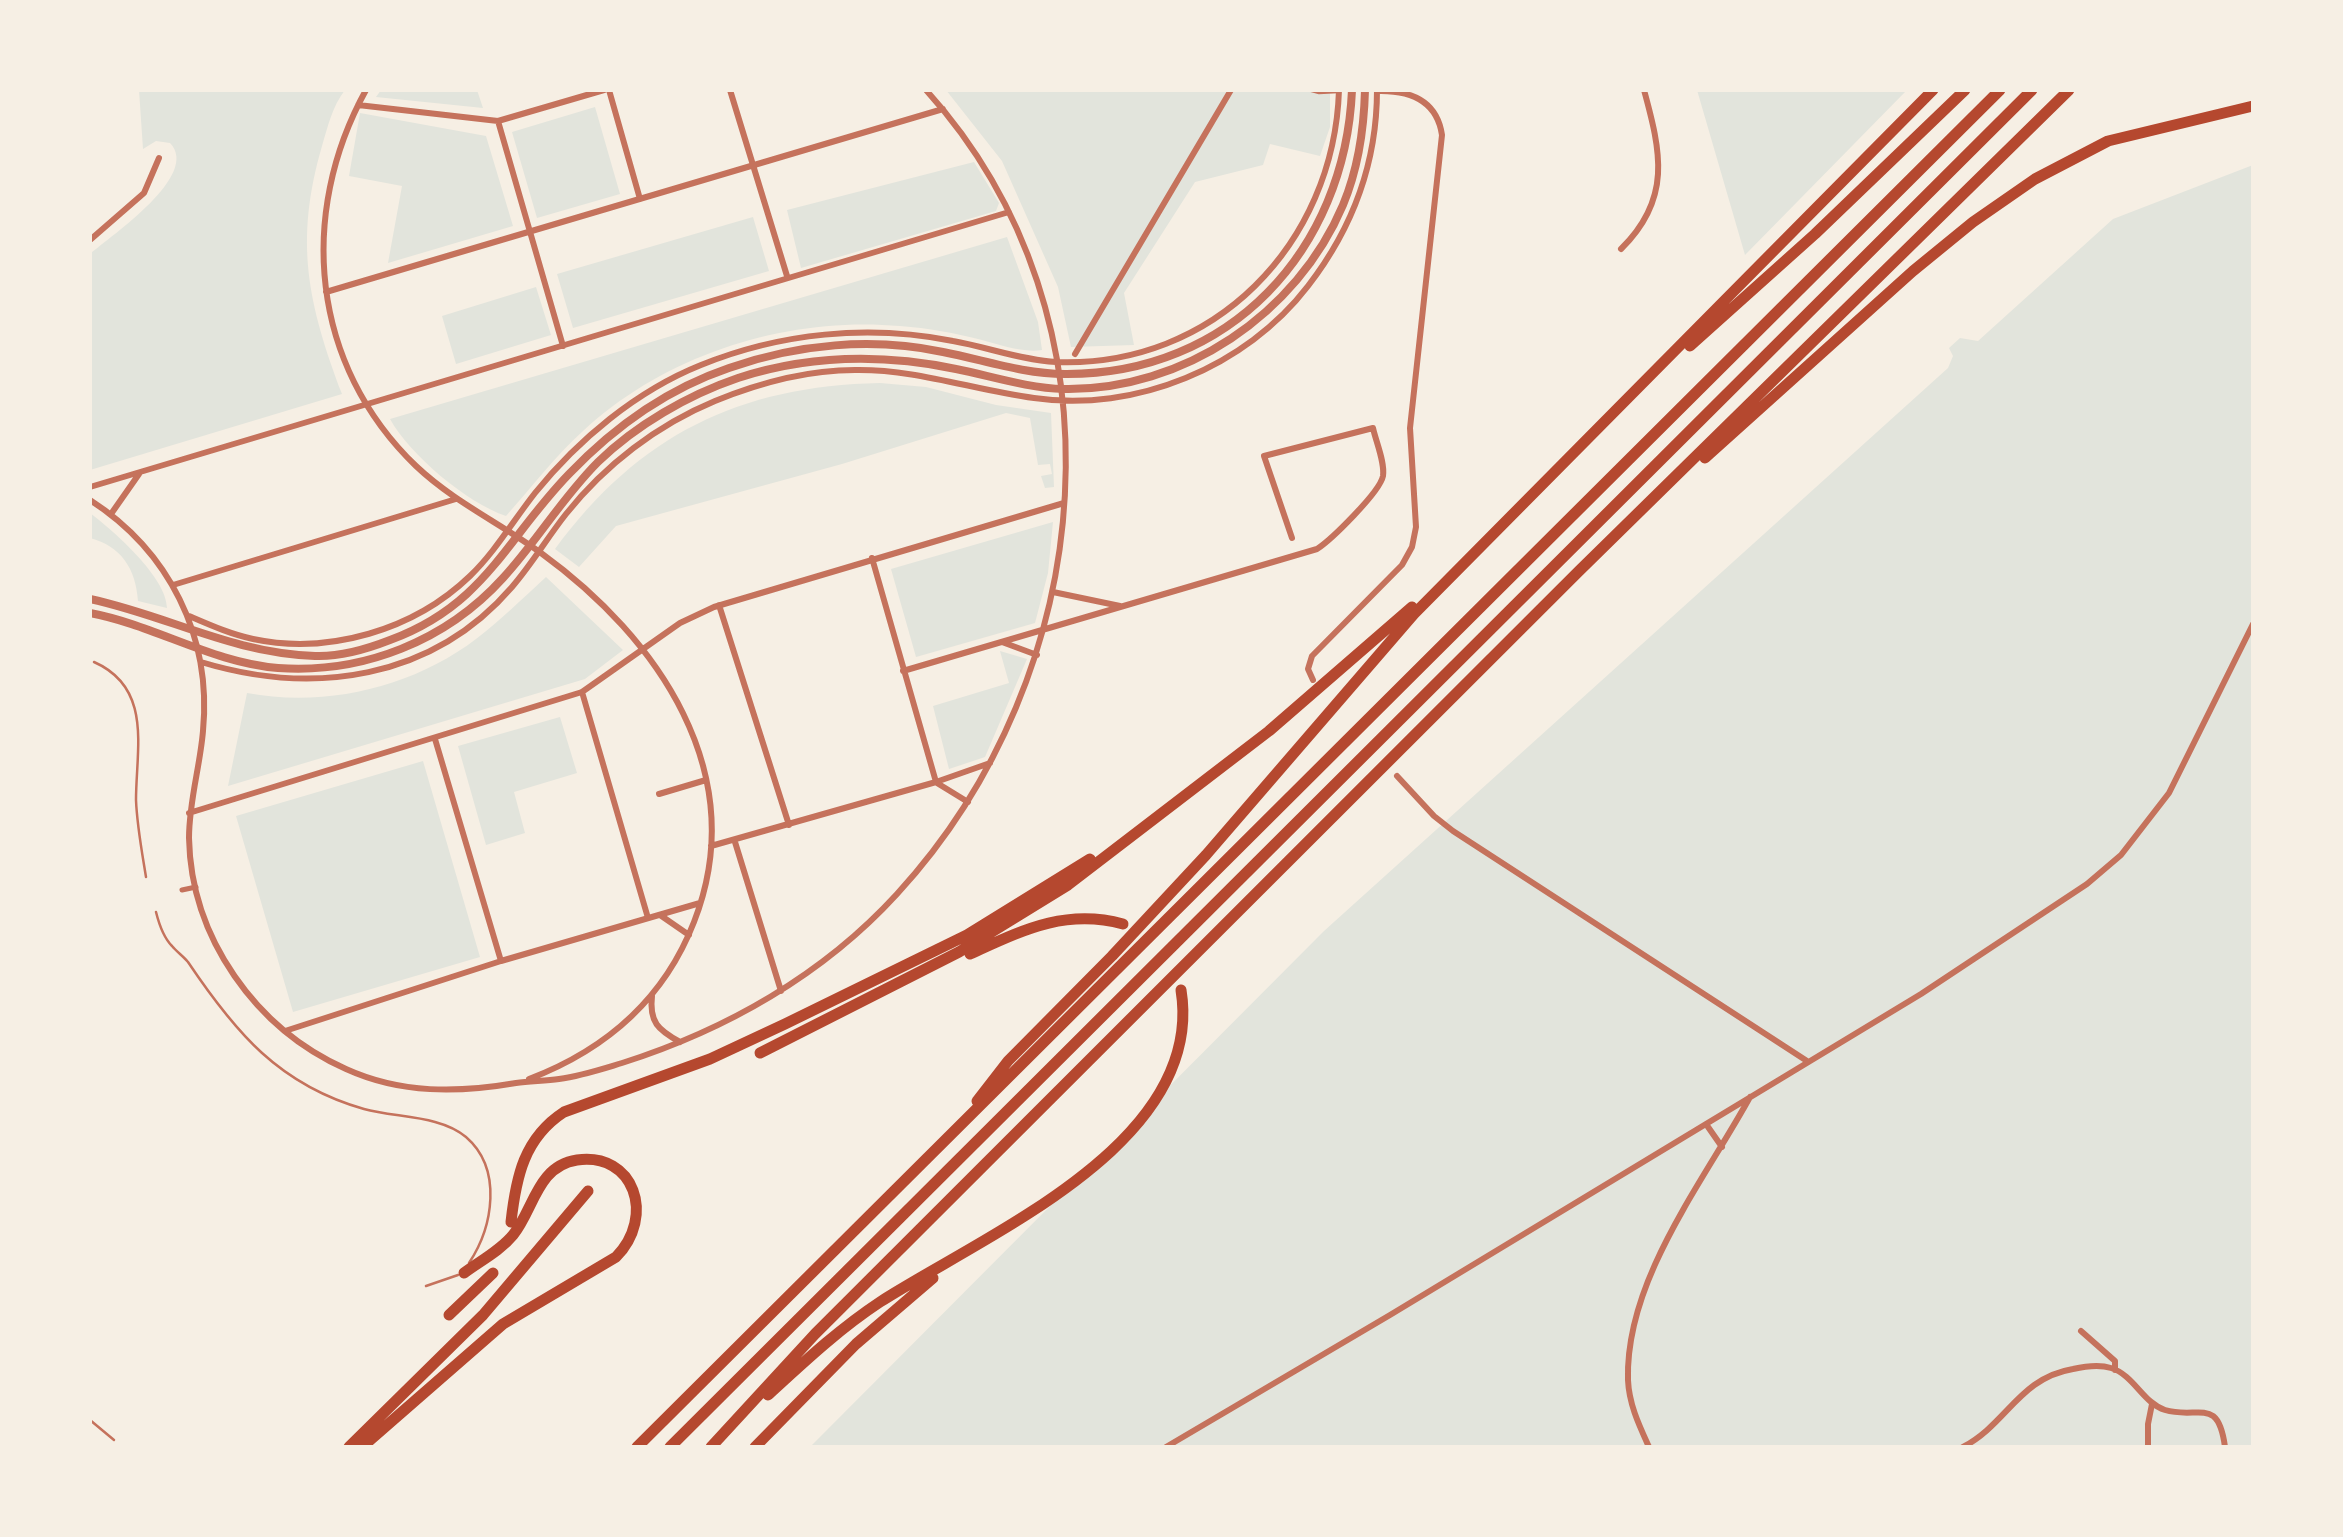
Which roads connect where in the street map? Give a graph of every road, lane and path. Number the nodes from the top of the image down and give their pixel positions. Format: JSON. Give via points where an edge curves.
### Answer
{"nodes":[{"id":1,"x":366,"y":90,"type":"edge"},
{"id":2,"x":606,"y":90,"type":"edge"},
{"id":3,"x":730,"y":90,"type":"edge"},
{"id":4,"x":926,"y":90,"type":"edge"},
{"id":5,"x":1232,"y":90,"type":"edge"},
{"id":6,"x":1308,"y":90,"type":"edge"},
{"id":7,"x":1352,"y":90,"type":"edge"},
{"id":8,"x":1365,"y":90,"type":"edge"},
{"id":9,"x":1379,"y":90,"type":"edge"},
{"id":10,"x":1644,"y":90,"type":"edge"},
{"id":11,"x":1933,"y":90,"type":"edge"},
{"id":12,"x":1965,"y":90,"type":"edge"},
{"id":13,"x":2000,"y":90,"type":"edge"},
{"id":14,"x":2032,"y":90,"type":"edge"},
{"id":15,"x":2069,"y":90,"type":"edge"},
{"id":16,"x":1339,"y":91,"type":"edge"},
{"id":17,"x":358,"y":105,"type":"junction"},
{"id":18,"x":2253,"y":106,"type":"edge"},
{"id":19,"x":943,"y":108,"type":"junction"},
{"id":20,"x":498,"y":122,"type":"junction"},
{"id":21,"x":159,"y":158,"type":"dead end"},
{"id":22,"x":755,"y":166,"type":"junction"},
{"id":23,"x":640,"y":198,"type":"junction"},
{"id":24,"x":1009,"y":212,"type":"junction"},
{"id":25,"x":528,"y":232,"type":"junction"},
{"id":26,"x":90,"y":240,"type":"edge"},
{"id":27,"x":1621,"y":249,"type":"dead end"},
{"id":28,"x":787,"y":276,"type":"junction"},
{"id":29,"x":326,"y":292,"type":"junction"},
{"id":30,"x":1193,"y":331,"type":"junction"},
{"id":31,"x":928,"y":336,"type":"junction"},
{"id":32,"x":1200,"y":343,"type":"junction"},
{"id":33,"x":563,"y":346,"type":"junction"},
{"id":34,"x":907,"y":346,"type":"junction"},
{"id":35,"x":1075,"y":354,"type":"dead end"},
{"id":36,"x":1206,"y":354,"type":"junction"},
{"id":37,"x":908,"y":361,"type":"junction"},
{"id":38,"x":1059,"y":362,"type":"junction"},
{"id":39,"x":1213,"y":365,"type":"junction"},
{"id":40,"x":919,"y":374,"type":"junction"},
{"id":41,"x":1061,"y":374,"type":"junction"},
{"id":42,"x":1062,"y":389,"type":"junction"},
{"id":43,"x":1628,"y":398,"type":"junction"},
{"id":44,"x":1063,"y":400,"type":"junction"},
{"id":45,"x":366,"y":406,"type":"junction"},
{"id":46,"x":601,"y":427,"type":"junction"},
{"id":47,"x":616,"y":432,"type":"junction"},
{"id":48,"x":626,"y":438,"type":"junction"},
{"id":49,"x":623,"y":456,"type":"junction"},
{"id":50,"x":140,"y":472,"type":"junction"},
{"id":51,"x":90,"y":487,"type":"edge"},
{"id":52,"x":456,"y":499,"type":"junction"},
{"id":53,"x":90,"y":500,"type":"edge"},
{"id":54,"x":1064,"y":503,"type":"junction"},
{"id":55,"x":112,"y":514,"type":"junction"},
{"id":56,"x":507,"y":530,"type":"junction"},
{"id":57,"x":518,"y":538,"type":"junction"},
{"id":58,"x":1292,"y":538,"type":"dead end"},
{"id":59,"x":528,"y":544,"type":"junction"},
{"id":60,"x":539,"y":552,"type":"junction"},
{"id":61,"x":872,"y":558,"type":"junction"},
{"id":62,"x":1457,"y":569,"type":"junction"},
{"id":63,"x":1579,"y":571,"type":"junction"},
{"id":64,"x":173,"y":584,"type":"junction"},
{"id":65,"x":1053,"y":592,"type":"junction"},
{"id":66,"x":90,"y":599,"type":"edge"},
{"id":67,"x":434,"y":604,"type":"junction"},
{"id":68,"x":719,"y":605,"type":"junction"},
{"id":69,"x":1121,"y":606,"type":"junction"},
{"id":70,"x":90,"y":613,"type":"edge"},
{"id":71,"x":442,"y":614,"type":"junction"},
{"id":72,"x":188,"y":615,"type":"junction"},
{"id":73,"x":2253,"y":624,"type":"edge"},
{"id":74,"x":449,"y":625,"type":"junction"},
{"id":75,"x":1044,"y":630,"type":"junction"},
{"id":76,"x":194,"y":632,"type":"junction"},
{"id":77,"x":456,"y":636,"type":"junction"},
{"id":78,"x":1000,"y":642,"type":"junction"},
{"id":79,"x":322,"y":643,"type":"junction"},
{"id":80,"x":198,"y":647,"type":"junction"},
{"id":81,"x":643,"y":650,"type":"junction"},
{"id":82,"x":1037,"y":655,"type":"junction"},
{"id":83,"x":324,"y":656,"type":"junction"},
{"id":84,"x":94,"y":662,"type":"dead end"},
{"id":85,"x":201,"y":662,"type":"junction"},
{"id":86,"x":326,"y":667,"type":"junction"},
{"id":87,"x":903,"y":671,"type":"junction"},
{"id":88,"x":328,"y":680,"type":"junction"},
{"id":89,"x":1313,"y":680,"type":"dead end"},
{"id":90,"x":582,"y":692,"type":"junction"},
{"id":91,"x":436,"y":739,"type":"junction"},
{"id":92,"x":990,"y":763,"type":"junction"},
{"id":93,"x":1397,"y":776,"type":"dead end"},
{"id":94,"x":706,"y":780,"type":"junction"},
{"id":95,"x":936,"y":782,"type":"junction"},
{"id":96,"x":660,"y":794,"type":"dead end"},
{"id":97,"x":968,"y":802,"type":"junction"},
{"id":98,"x":190,"y":813,"type":"junction"},
{"id":99,"x":1149,"y":822,"type":"junction"},
{"id":100,"x":789,"y":825,"type":"junction"},
{"id":101,"x":736,"y":842,"type":"junction"},
{"id":102,"x":710,"y":846,"type":"junction"},
{"id":103,"x":146,"y":877,"type":"dead end"},
{"id":104,"x":196,"y":887,"type":"junction"},
{"id":105,"x":182,"y":890,"type":"dead end"},
{"id":106,"x":700,"y":903,"type":"junction"},
{"id":107,"x":156,"y":912,"type":"dead end"},
{"id":108,"x":659,"y":915,"type":"junction"},
{"id":109,"x":648,"y":918,"type":"junction"},
{"id":110,"x":1123,"y":924,"type":"dead end"},
{"id":111,"x":688,"y":935,"type":"junction"},
{"id":112,"x":501,"y":961,"type":"junction"},
{"id":113,"x":781,"y":990,"type":"junction"},
{"id":114,"x":1182,"y":990,"type":"dead end"},
{"id":115,"x":652,"y":994,"type":"junction"},
{"id":116,"x":872,"y":998,"type":"junction"},
{"id":117,"x":284,"y":1031,"type":"junction"},
{"id":118,"x":680,"y":1042,"type":"junction"},
{"id":119,"x":760,"y":1053,"type":"dead end"},
{"id":120,"x":1807,"y":1062,"type":"junction"},
{"id":121,"x":519,"y":1083,"type":"junction"},
{"id":122,"x":1751,"y":1096,"type":"junction"},
{"id":123,"x":1705,"y":1124,"type":"junction"},
{"id":124,"x":950,"y":1136,"type":"junction"},
{"id":125,"x":1722,"y":1148,"type":"junction"},
{"id":126,"x":588,"y":1191,"type":"dead end"},
{"id":127,"x":511,"y":1222,"type":"dead end"},
{"id":128,"x":992,"y":1234,"type":"junction"},
{"id":129,"x":493,"y":1273,"type":"dead end"},
{"id":130,"x":464,"y":1274,"type":"junction"},
{"id":131,"x":426,"y":1286,"type":"dead end"},
{"id":132,"x":449,"y":1315,"type":"dead end"},
{"id":133,"x":2081,"y":1331,"type":"dead end"},
{"id":134,"x":2115,"y":1370,"type":"junction"},
{"id":135,"x":2152,"y":1402,"type":"junction"},
{"id":136,"x":90,"y":1420,"type":"edge"},
{"id":137,"x":376,"y":1421,"type":"junction"},
{"id":138,"x":735,"y":1424,"type":"junction"},
{"id":139,"x":114,"y":1440,"type":"dead end"},
{"id":140,"x":337,"y":1447,"type":"edge"},
{"id":141,"x":350,"y":1447,"type":"edge"},
{"id":142,"x":362,"y":1447,"type":"edge"},
{"id":143,"x":636,"y":1447,"type":"edge"},
{"id":144,"x":670,"y":1447,"type":"edge"},
{"id":145,"x":710,"y":1447,"type":"edge"},
{"id":146,"x":755,"y":1447,"type":"edge"},
{"id":147,"x":1166,"y":1447,"type":"edge"},
{"id":148,"x":1648,"y":1447,"type":"edge"},
{"id":149,"x":1963,"y":1447,"type":"edge"},
{"id":150,"x":2148,"y":1447,"type":"edge"},
{"id":151,"x":2225,"y":1447,"type":"edge"}],
"edges":[{"from":1,"to":17,"type":"street"},
{"from":2,"to":20,"type":"street"},
{"from":2,"to":23,"type":"street"},
{"from":3,"to":22,"type":"street"},
{"from":4,"to":19,"type":"street"},
{"from":5,"to":35,"type":"street"},
{"from":6,"to":16,"type":"lane"},
{"from":7,"to":32,"type":"street","via":[[1343,162],[1310,241],[1273,288]]},
{"from":8,"to":36,"type":"street","via":[[1353,176],[1319,249],[1263,316]]},
{"from":9,"to":39,"type":"street","via":[[1367,171],[1332,253],[1274,323]]},
{"from":9,"to":89,"type":"street","via":[[1422,100],[1442,134],[1410,428],[1416,527],[1402,565],[1312,656]]},
{"from":10,"to":27,"type":"street","via":[[1658,145],[1658,188],[1646,220]]},
{"from":11,"to":43,"type":"highway"},
{"from":12,"to":43,"type":"highway","via":[[1787,260]]},
{"from":13,"to":124,"type":"highway"},
{"from":14,"to":144,"type":"highway"},
{"from":15,"to":63,"type":"highway"},
{"from":16,"to":30,"type":"street","via":[[1328,168],[1294,238],[1256,288]]},
{"from":17,"to":20,"type":"street"},
{"from":17,"to":29,"type":"street","via":[[326,198]]},
{"from":18,"to":63,"type":"highway","via":[[2108,141],[2069,158],[1973,222]]},
{"from":19,"to":22,"type":"street"},
{"from":19,"to":24,"type":"street"},
{"from":20,"to":25,"type":"street"},
{"from":21,"to":26,"type":"street","via":[[144,193]]},
{"from":22,"to":23,"type":"street"},
{"from":22,"to":28,"type":"street"},
{"from":23,"to":25,"type":"street"},
{"from":24,"to":28,"type":"street"},
{"from":24,"to":38,"type":"street","via":[[1037,278]]},
{"from":25,"to":29,"type":"street"},
{"from":25,"to":33,"type":"street"},
{"from":28,"to":33,"type":"street"},
{"from":29,"to":45,"type":"street"},
{"from":30,"to":32,"type":"street"},
{"from":30,"to":38,"type":"street","via":[[1135,353]]},
{"from":31,"to":34,"type":"street"},
{"from":31,"to":38,"type":"street"},
{"from":31,"to":46,"type":"street","via":[[848,332],[760,345],[686,371]]},
{"from":32,"to":41,"type":"street","via":[[1135,366]]},
{"from":33,"to":45,"type":"street"},
{"from":34,"to":41,"type":"street"},
{"from":34,"to":47,"type":"street","via":[[828,346],[755,360],[676,391]]},
{"from":36,"to":39,"type":"street"},
{"from":36,"to":42,"type":"street","via":[[1140,379]]},
{"from":37,"to":40,"type":"street"},
{"from":37,"to":42,"type":"street"},
{"from":37,"to":48,"type":"street","via":[[836,359],[739,378],[696,395]]},
{"from":38,"to":41,"type":"street"},
{"from":39,"to":44,"type":"street","via":[[1138,393]]},
{"from":40,"to":44,"type":"street"},
{"from":40,"to":49,"type":"street","via":[[852,370],[772,382],[699,409]]},
{"from":41,"to":42,"type":"street"},
{"from":42,"to":44,"type":"street"},
{"from":43,"to":62,"type":"highway"},
{"from":44,"to":54,"type":"street"},
{"from":45,"to":50,"type":"street"},
{"from":45,"to":52,"type":"street","via":[[416,466]]},
{"from":46,"to":47,"type":"street"},
{"from":46,"to":56,"type":"street","via":[[553,472]]},
{"from":47,"to":57,"type":"street","via":[[560,483]]},
{"from":48,"to":49,"type":"street"},
{"from":48,"to":59,"type":"street","via":[[569,492]]},
{"from":49,"to":60,"type":"street","via":[[574,504]]},
{"from":50,"to":51,"type":"street"},
{"from":50,"to":55,"type":"street"},
{"from":52,"to":56,"type":"street"},
{"from":52,"to":64,"type":"street"},
{"from":53,"to":55,"type":"street"},
{"from":54,"to":61,"type":"street"},
{"from":54,"to":65,"type":"street"},
{"from":55,"to":64,"type":"street"},
{"from":56,"to":57,"type":"street"},
{"from":56,"to":67,"type":"street","via":[[474,572]]},
{"from":57,"to":59,"type":"street"},
{"from":57,"to":71,"type":"street","via":[[485,579]]},
{"from":58,"to":69,"type":"street","via":[[1264,456],[1373,428],[1381,482],[1324,545]]},
{"from":59,"to":60,"type":"street"},
{"from":59,"to":74,"type":"street","via":[[500,581]]},
{"from":60,"to":77,"type":"street","via":[[504,596]]},
{"from":60,"to":81,"type":"street"},
{"from":61,"to":68,"type":"street"},
{"from":61,"to":87,"type":"street"},
{"from":62,"to":99,"type":"highway"},
{"from":62,"to":124,"type":"highway","via":[[1206,855],[1008,1061]]},
{"from":63,"to":138,"type":"highway","via":[[815,1334]]},
{"from":64,"to":72,"type":"street"},
{"from":65,"to":69,"type":"street"},
{"from":65,"to":75,"type":"street"},
{"from":66,"to":76,"type":"street"},
{"from":67,"to":71,"type":"street"},
{"from":67,"to":79,"type":"street","via":[[375,632]]},
{"from":68,"to":81,"type":"street"},
{"from":68,"to":100,"type":"street"},
{"from":69,"to":75,"type":"street"},
{"from":70,"to":80,"type":"street"},
{"from":71,"to":83,"type":"street","via":[[386,642]]},
{"from":72,"to":76,"type":"street"},
{"from":72,"to":79,"type":"street","via":[[250,638]]},
{"from":73,"to":120,"type":"street","via":[[2169,793],[2121,855],[2033,922]]},
{"from":74,"to":77,"type":"street"},
{"from":74,"to":86,"type":"street","via":[[390,654]]},
{"from":75,"to":78,"type":"street"},
{"from":75,"to":82,"type":"street"},
{"from":76,"to":80,"type":"street"},
{"from":76,"to":83,"type":"street","via":[[250,650]]},
{"from":77,"to":88,"type":"street","via":[[386,669]]},
{"from":78,"to":82,"type":"street"},
{"from":78,"to":87,"type":"street"},
{"from":79,"to":83,"type":"street"},
{"from":80,"to":85,"type":"street"},
{"from":80,"to":86,"type":"street","via":[[254,666]]},
{"from":81,"to":90,"type":"street"},
{"from":81,"to":94,"type":"street","via":[[684,712]]},
{"from":82,"to":92,"type":"street"},
{"from":84,"to":103,"type":"lane","via":[[122,682],[138,719],[136,800]]},
{"from":85,"to":88,"type":"street","via":[[254,676]]},
{"from":85,"to":98,"type":"street","via":[[203,732]]},
{"from":86,"to":88,"type":"street"},
{"from":87,"to":95,"type":"street"},
{"from":90,"to":91,"type":"street"},
{"from":90,"to":109,"type":"street"},
{"from":91,"to":98,"type":"street"},
{"from":91,"to":112,"type":"street"},
{"from":92,"to":95,"type":"street"},
{"from":92,"to":97,"type":"street"},
{"from":93,"to":120,"type":"street","via":[[1453,830]]},
{"from":94,"to":96,"type":"street"},
{"from":94,"to":102,"type":"street"},
{"from":95,"to":97,"type":"street"},
{"from":95,"to":100,"type":"street"},
{"from":97,"to":113,"type":"street","via":[[891,901]]},
{"from":98,"to":104,"type":"street"},
{"from":99,"to":116,"type":"highway","via":[[1068,885]]},
{"from":99,"to":127,"type":"highway","via":[[960,939],[710,1059],[564,1112],[529,1147]]},
{"from":100,"to":101,"type":"street"},
{"from":101,"to":102,"type":"street"},
{"from":101,"to":113,"type":"street"},
{"from":102,"to":106,"type":"street"},
{"from":104,"to":105,"type":"street"},
{"from":104,"to":117,"type":"street","via":[[223,958]]},
{"from":106,"to":108,"type":"street"},
{"from":106,"to":111,"type":"street"},
{"from":107,"to":130,"type":"lane","via":[[166,939],[229,1022],[277,1067],[338,1100],[438,1124],[474,1145],[488,1171],[490,1203],[486,1231]]},
{"from":108,"to":109,"type":"street"},
{"from":108,"to":111,"type":"street"},
{"from":109,"to":112,"type":"street"},
{"from":110,"to":116,"type":"highway","via":[[1091,917],[1049,921]]},
{"from":111,"to":115,"type":"street"},
{"from":112,"to":117,"type":"street"},
{"from":113,"to":118,"type":"street"},
{"from":114,"to":128,"type":"highway","via":[[1176,1054],[1144,1116],[1091,1168]]},
{"from":115,"to":118,"type":"street","via":[[655,1025]]},
{"from":115,"to":121,"type":"street","via":[[595,1047]]},
{"from":116,"to":119,"type":"highway"},
{"from":117,"to":121,"type":"street","via":[[338,1065],[390,1084],[450,1091]]},
{"from":118,"to":121,"type":"street","via":[[585,1074]]},
{"from":120,"to":122,"type":"street"},
{"from":122,"to":123,"type":"street"},
{"from":122,"to":125,"type":"street"},
{"from":123,"to":125,"type":"street"},
{"from":123,"to":147,"type":"street"},
{"from":124,"to":143,"type":"highway"},
{"from":125,"to":148,"type":"street","via":[[1684,1206],[1640,1304],[1628,1380]]},
{"from":126,"to":137,"type":"highway","via":[[483,1315]]},
{"from":128,"to":138,"type":"highway","via":[[852,1321]]},
{"from":128,"to":146,"type":"highway","via":[[884,1318]]},
{"from":129,"to":132,"type":"highway"},
{"from":130,"to":131,"type":"lane"},
{"from":130,"to":142,"type":"highway","via":[[508,1240],[540,1185],[568,1162],[608,1166],[631,1188],[636,1228],[616,1256],[504,1324]]},
{"from":133,"to":134,"type":"street","via":[[2115,1361]]},
{"from":134,"to":135,"type":"street"},
{"from":134,"to":149,"type":"street","via":[[2086,1366],[2042,1378]]},
{"from":135,"to":150,"type":"street"},
{"from":135,"to":151,"type":"street","via":[[2168,1411],[2208,1411]]},
{"from":136,"to":139,"type":"lane"},
{"from":137,"to":140,"type":"highway"},
{"from":137,"to":141,"type":"highway"},
{"from":138,"to":145,"type":"highway"}]}
